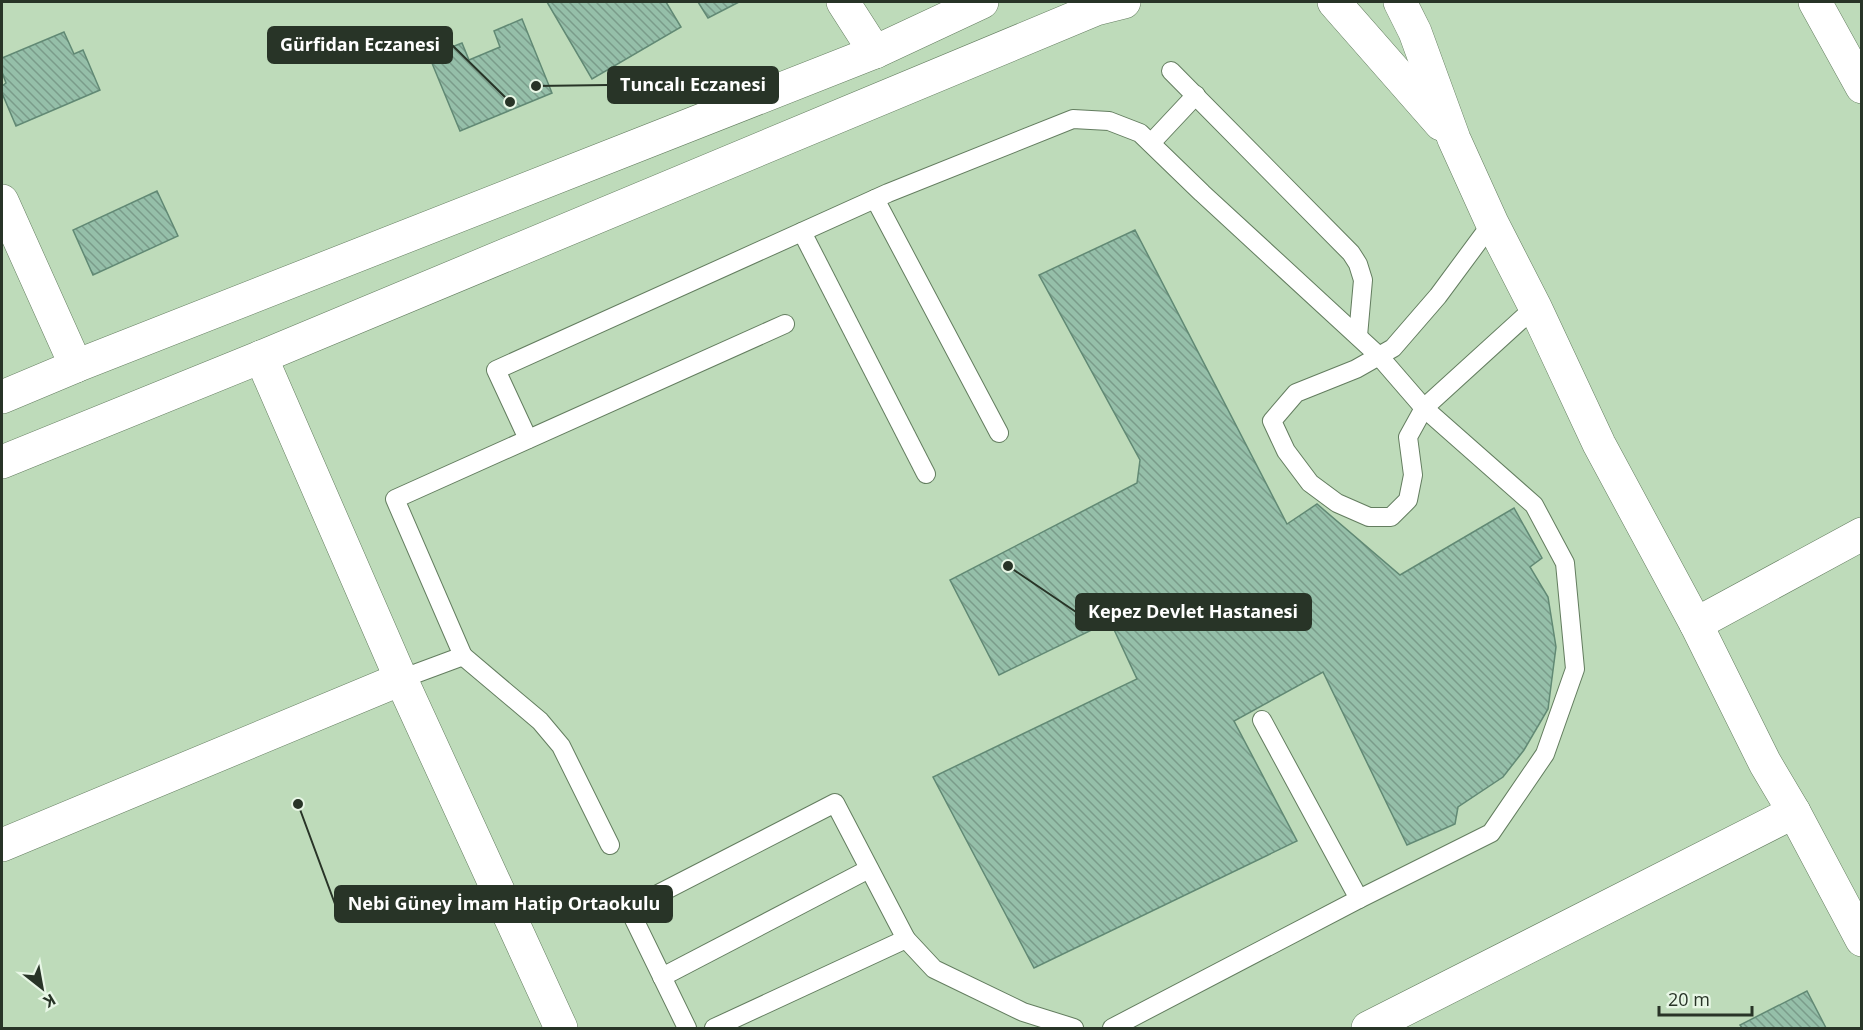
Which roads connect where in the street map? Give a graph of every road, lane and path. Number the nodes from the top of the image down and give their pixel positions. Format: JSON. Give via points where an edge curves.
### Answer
{"nodes":[{"id":1,"x":843,"y":2,"type":"edge"},
{"id":2,"x":982,"y":2,"type":"edge"},
{"id":3,"x":1124,"y":2,"type":"edge"},
{"id":4,"x":1334,"y":2,"type":"edge"},
{"id":5,"x":1400,"y":2,"type":"edge"},
{"id":6,"x":1815,"y":2,"type":"edge"},
{"id":7,"x":875,"y":52,"type":"junction"},
{"id":8,"x":1171,"y":70,"type":"dead end"},
{"id":9,"x":1862,"y":87,"type":"edge"},
{"id":10,"x":1196,"y":95,"type":"junction"},
{"id":11,"x":1454,"y":139,"type":"junction"},
{"id":12,"x":1151,"y":143,"type":"junction"},
{"id":13,"x":875,"y":199,"type":"junction"},
{"id":14,"x":2,"y":201,"type":"edge"},
{"id":15,"x":1492,"y":223,"type":"junction"},
{"id":16,"x":802,"y":232,"type":"junction"},
{"id":17,"x":1534,"y":307,"type":"junction"},
{"id":18,"x":785,"y":324,"type":"dead end"},
{"id":19,"x":1358,"y":336,"type":"junction"},
{"id":20,"x":1379,"y":356,"type":"junction"},
{"id":21,"x":261,"y":357,"type":"junction"},
{"id":22,"x":76,"y":366,"type":"junction"},
{"id":23,"x":2,"y":397,"type":"edge"},
{"id":24,"x":1424,"y":408,"type":"junction"},
{"id":25,"x":999,"y":433,"type":"dead end"},
{"id":26,"x":528,"y":440,"type":"junction"},
{"id":27,"x":2,"y":462,"type":"edge"},
{"id":28,"x":926,"y":474,"type":"dead end"},
{"id":29,"x":1862,"y":534,"type":"edge"},
{"id":30,"x":1696,"y":624,"type":"junction"},
{"id":31,"x":463,"y":656,"type":"junction"},
{"id":32,"x":401,"y":679,"type":"junction"},
{"id":33,"x":1262,"y":720,"type":"dead end"},
{"id":34,"x":1794,"y":812,"type":"junction"},
{"id":35,"x":610,"y":844,"type":"dead end"},
{"id":36,"x":2,"y":846,"type":"edge"},
{"id":37,"x":869,"y":868,"type":"junction"},
{"id":38,"x":1359,"y":899,"type":"junction"},
{"id":39,"x":906,"y":939,"type":"junction"},
{"id":40,"x":1862,"y":940,"type":"edge"},
{"id":41,"x":662,"y":977,"type":"junction"},
{"id":42,"x":561,"y":1029,"type":"edge"},
{"id":43,"x":687,"y":1029,"type":"edge"},
{"id":44,"x":714,"y":1029,"type":"edge"},
{"id":45,"x":1074,"y":1029,"type":"edge"},
{"id":46,"x":1112,"y":1029,"type":"edge"},
{"id":47,"x":1368,"y":1029,"type":"edge"}],
"edges":[{"from":1,"to":7,"type":"street"},
{"from":2,"to":7,"type":"street"},
{"from":3,"to":21,"type":"street","via":[[1096,9]]},
{"from":4,"to":11,"type":"street"},
{"from":5,"to":11,"type":"street"},
{"from":6,"to":9,"type":"street"},
{"from":7,"to":22,"type":"street"},
{"from":8,"to":10,"type":"lane"},
{"from":10,"to":12,"type":"lane"},
{"from":10,"to":19,"type":"lane","via":[[1358,264],[1363,280]]},
{"from":11,"to":15,"type":"street"},
{"from":12,"to":13,"type":"lane","via":[[1140,132],[1109,121],[1073,119]]},
{"from":12,"to":19,"type":"lane"},
{"from":13,"to":16,"type":"lane"},
{"from":13,"to":25,"type":"lane"},
{"from":14,"to":22,"type":"street"},
{"from":15,"to":17,"type":"street"},
{"from":15,"to":20,"type":"lane","via":[[1438,296],[1393,348]]},
{"from":16,"to":26,"type":"lane","via":[[496,370]]},
{"from":16,"to":28,"type":"lane"},
{"from":17,"to":24,"type":"lane"},
{"from":17,"to":30,"type":"street","via":[[1599,444]]},
{"from":18,"to":26,"type":"lane"},
{"from":19,"to":20,"type":"lane"},
{"from":20,"to":24,"type":"lane"},
{"from":20,"to":24,"type":"lane","via":[[1296,393],[1272,421],[1286,451],[1310,483],[1337,503],[1369,518],[1391,517],[1408,500],[1413,475],[1408,437]]},
{"from":21,"to":27,"type":"street"},
{"from":21,"to":32,"type":"street"},
{"from":22,"to":23,"type":"street"},
{"from":24,"to":38,"type":"lane","via":[[1534,505],[1565,563],[1575,669],[1545,754],[1491,833]]},
{"from":26,"to":31,"type":"lane","via":[[395,499]]},
{"from":29,"to":30,"type":"street"},
{"from":30,"to":34,"type":"street","via":[[1765,763]]},
{"from":31,"to":32,"type":"lane"},
{"from":31,"to":35,"type":"lane","via":[[540,721],[561,746]]},
{"from":32,"to":36,"type":"street"},
{"from":32,"to":42,"type":"street"},
{"from":33,"to":38,"type":"lane"},
{"from":34,"to":40,"type":"street"},
{"from":34,"to":47,"type":"street"},
{"from":37,"to":39,"type":"lane"},
{"from":37,"to":41,"type":"lane"},
{"from":37,"to":41,"type":"lane","via":[[835,803],[629,909]]},
{"from":38,"to":46,"type":"lane"},
{"from":39,"to":44,"type":"lane"},
{"from":39,"to":45,"type":"lane","via":[[934,969],[1023,1012]]},
{"from":41,"to":43,"type":"lane"}]}
